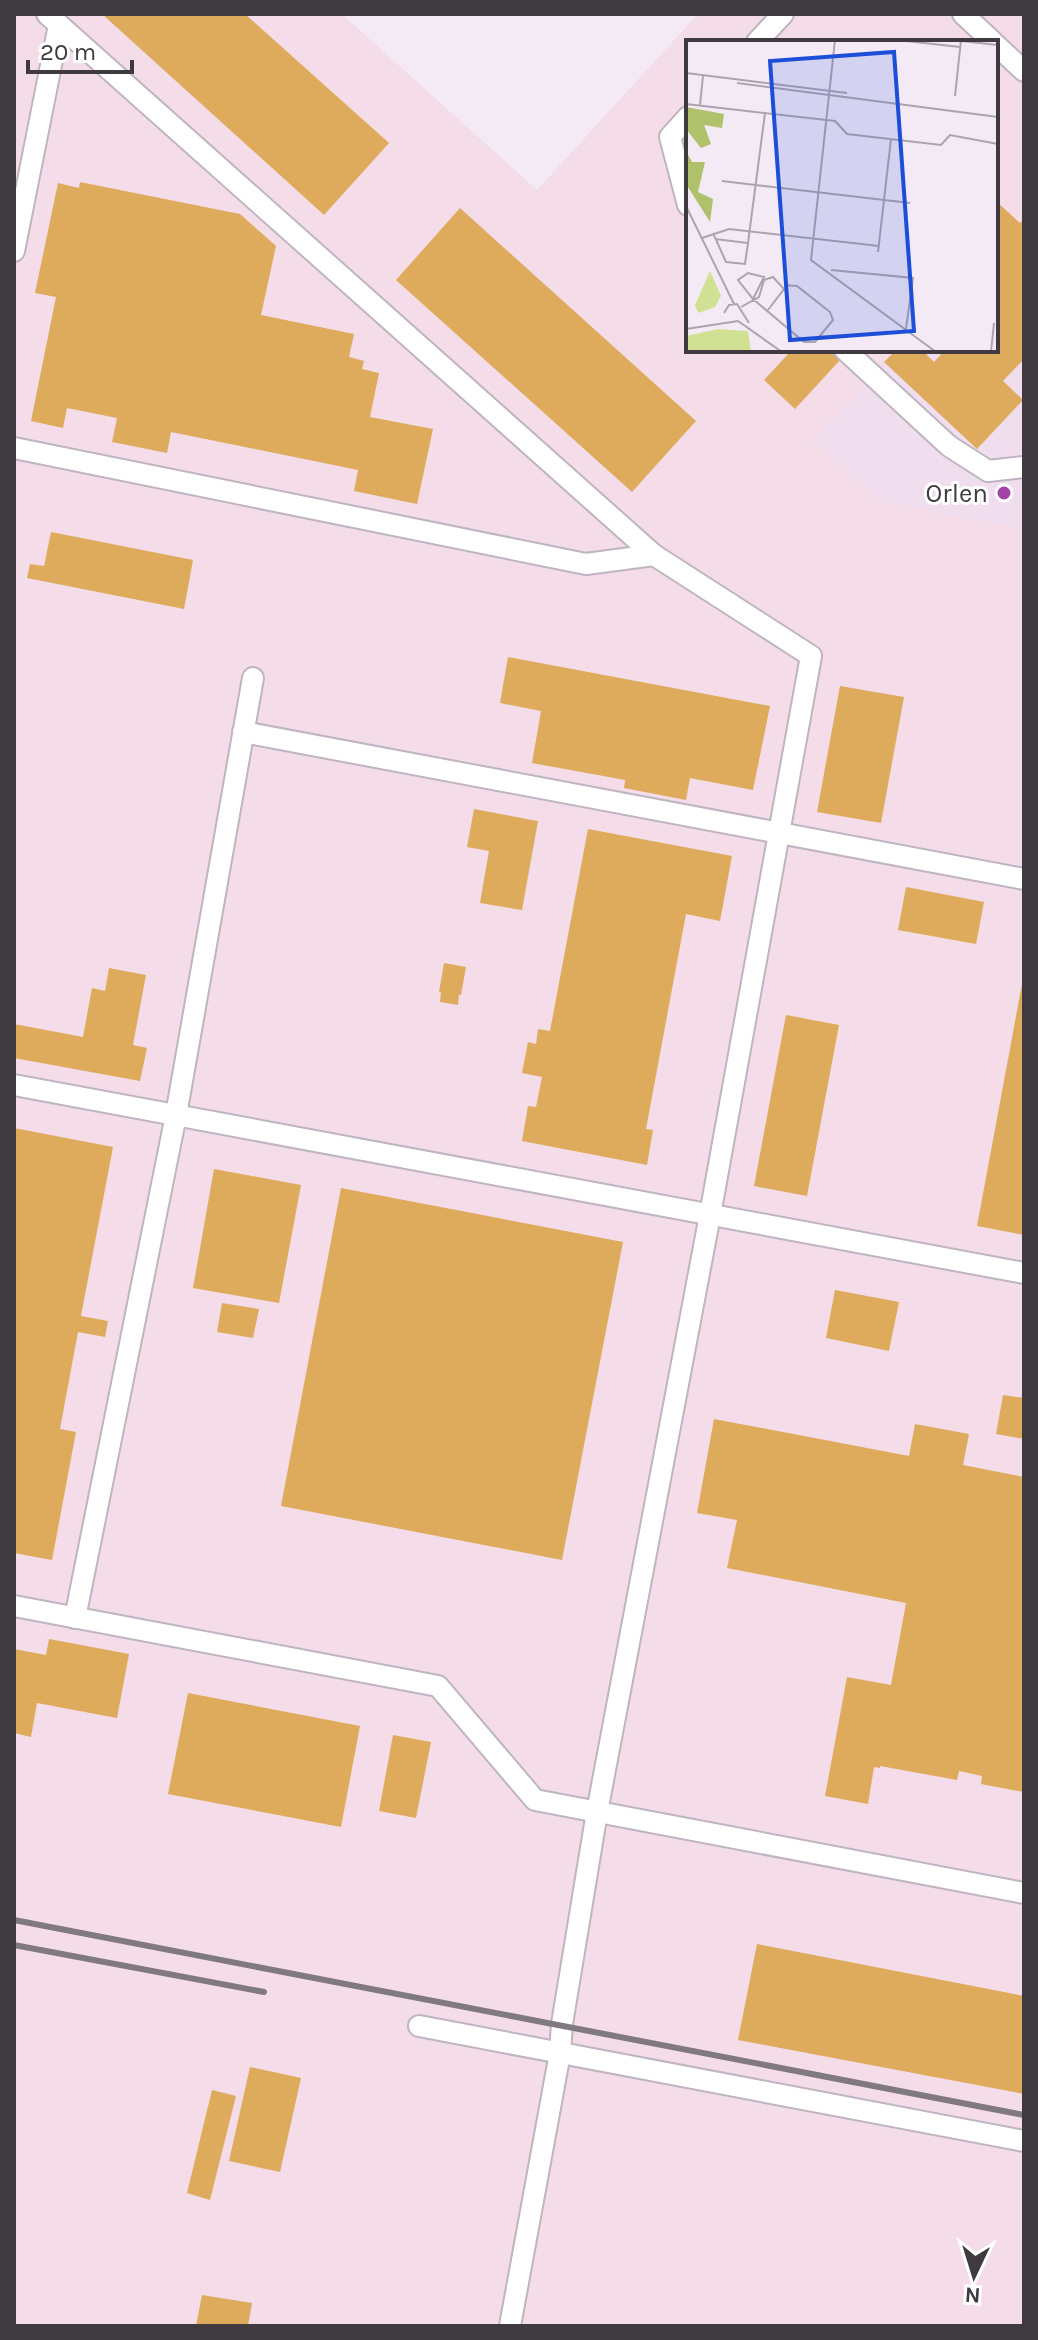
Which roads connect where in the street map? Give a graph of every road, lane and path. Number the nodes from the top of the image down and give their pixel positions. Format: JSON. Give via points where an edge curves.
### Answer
{"nodes":[{"id":1,"x":783,"y":14,"type":"edge"},
{"id":2,"x":963,"y":14,"type":"edge"},
{"id":3,"x":53,"y":20,"type":"edge"},
{"id":4,"x":759,"y":40,"type":"edge"},
{"id":5,"x":992,"y":40,"type":"edge"},
{"id":6,"x":998,"y":46,"type":"edge"},
{"id":7,"x":1024,"y":71,"type":"edge"},
{"id":8,"x":686,"y":119,"type":"edge"},
{"id":9,"x":686,"y":197,"type":"edge"},
{"id":10,"x":14,"y":251,"type":"edge"},
{"id":11,"x":847,"y":352,"type":"edge"},
{"id":12,"x":14,"y":448,"type":"edge"},
{"id":13,"x":1024,"y":467,"type":"edge"},
{"id":14,"x":654,"y":555,"type":"junction"},
{"id":15,"x":253,"y":678,"type":"dead end"},
{"id":16,"x":243,"y":732,"type":"junction"},
{"id":17,"x":779,"y":833,"type":"junction"},
{"id":18,"x":1024,"y":879,"type":"edge"},
{"id":19,"x":14,"y":1085,"type":"edge"},
{"id":20,"x":176,"y":1115,"type":"junction"},
{"id":21,"x":710,"y":1215,"type":"junction"},
{"id":22,"x":1024,"y":1273,"type":"edge"},
{"id":23,"x":14,"y":1606,"type":"edge"},
{"id":24,"x":75,"y":1618,"type":"junction"},
{"id":25,"x":597,"y":1812,"type":"junction"},
{"id":26,"x":1024,"y":1893,"type":"edge"},
{"id":27,"x":419,"y":2026,"type":"dead end"},
{"id":28,"x":560,"y":2053,"type":"junction"},
{"id":29,"x":1024,"y":2141,"type":"edge"},
{"id":30,"x":510,"y":2326,"type":"edge"}],
"edges":[{"from":1,"to":4,"type":"lane"},
{"from":2,"to":5,"type":"lane"},
{"from":3,"to":10,"type":"lane"},
{"from":3,"to":14,"type":"lane"},
{"from":6,"to":7,"type":"lane"},
{"from":8,"to":9,"type":"lane","via":[[670,137]]},
{"from":11,"to":13,"type":"lane","via":[[949,446],[988,471]]},
{"from":12,"to":14,"type":"lane","via":[[586,564]]},
{"from":14,"to":17,"type":"lane","via":[[811,656]]},
{"from":15,"to":16,"type":"lane"},
{"from":16,"to":17,"type":"lane"},
{"from":16,"to":20,"type":"lane"},
{"from":17,"to":18,"type":"lane"},
{"from":17,"to":21,"type":"lane"},
{"from":19,"to":20,"type":"lane"},
{"from":20,"to":21,"type":"lane"},
{"from":20,"to":24,"type":"lane"},
{"from":21,"to":22,"type":"lane"},
{"from":21,"to":25,"type":"lane"},
{"from":23,"to":24,"type":"lane"},
{"from":24,"to":25,"type":"lane","via":[[438,1686],[535,1800]]},
{"from":25,"to":26,"type":"lane"},
{"from":25,"to":28,"type":"lane"},
{"from":27,"to":28,"type":"lane"},
{"from":28,"to":29,"type":"lane"},
{"from":28,"to":30,"type":"lane"}]}
